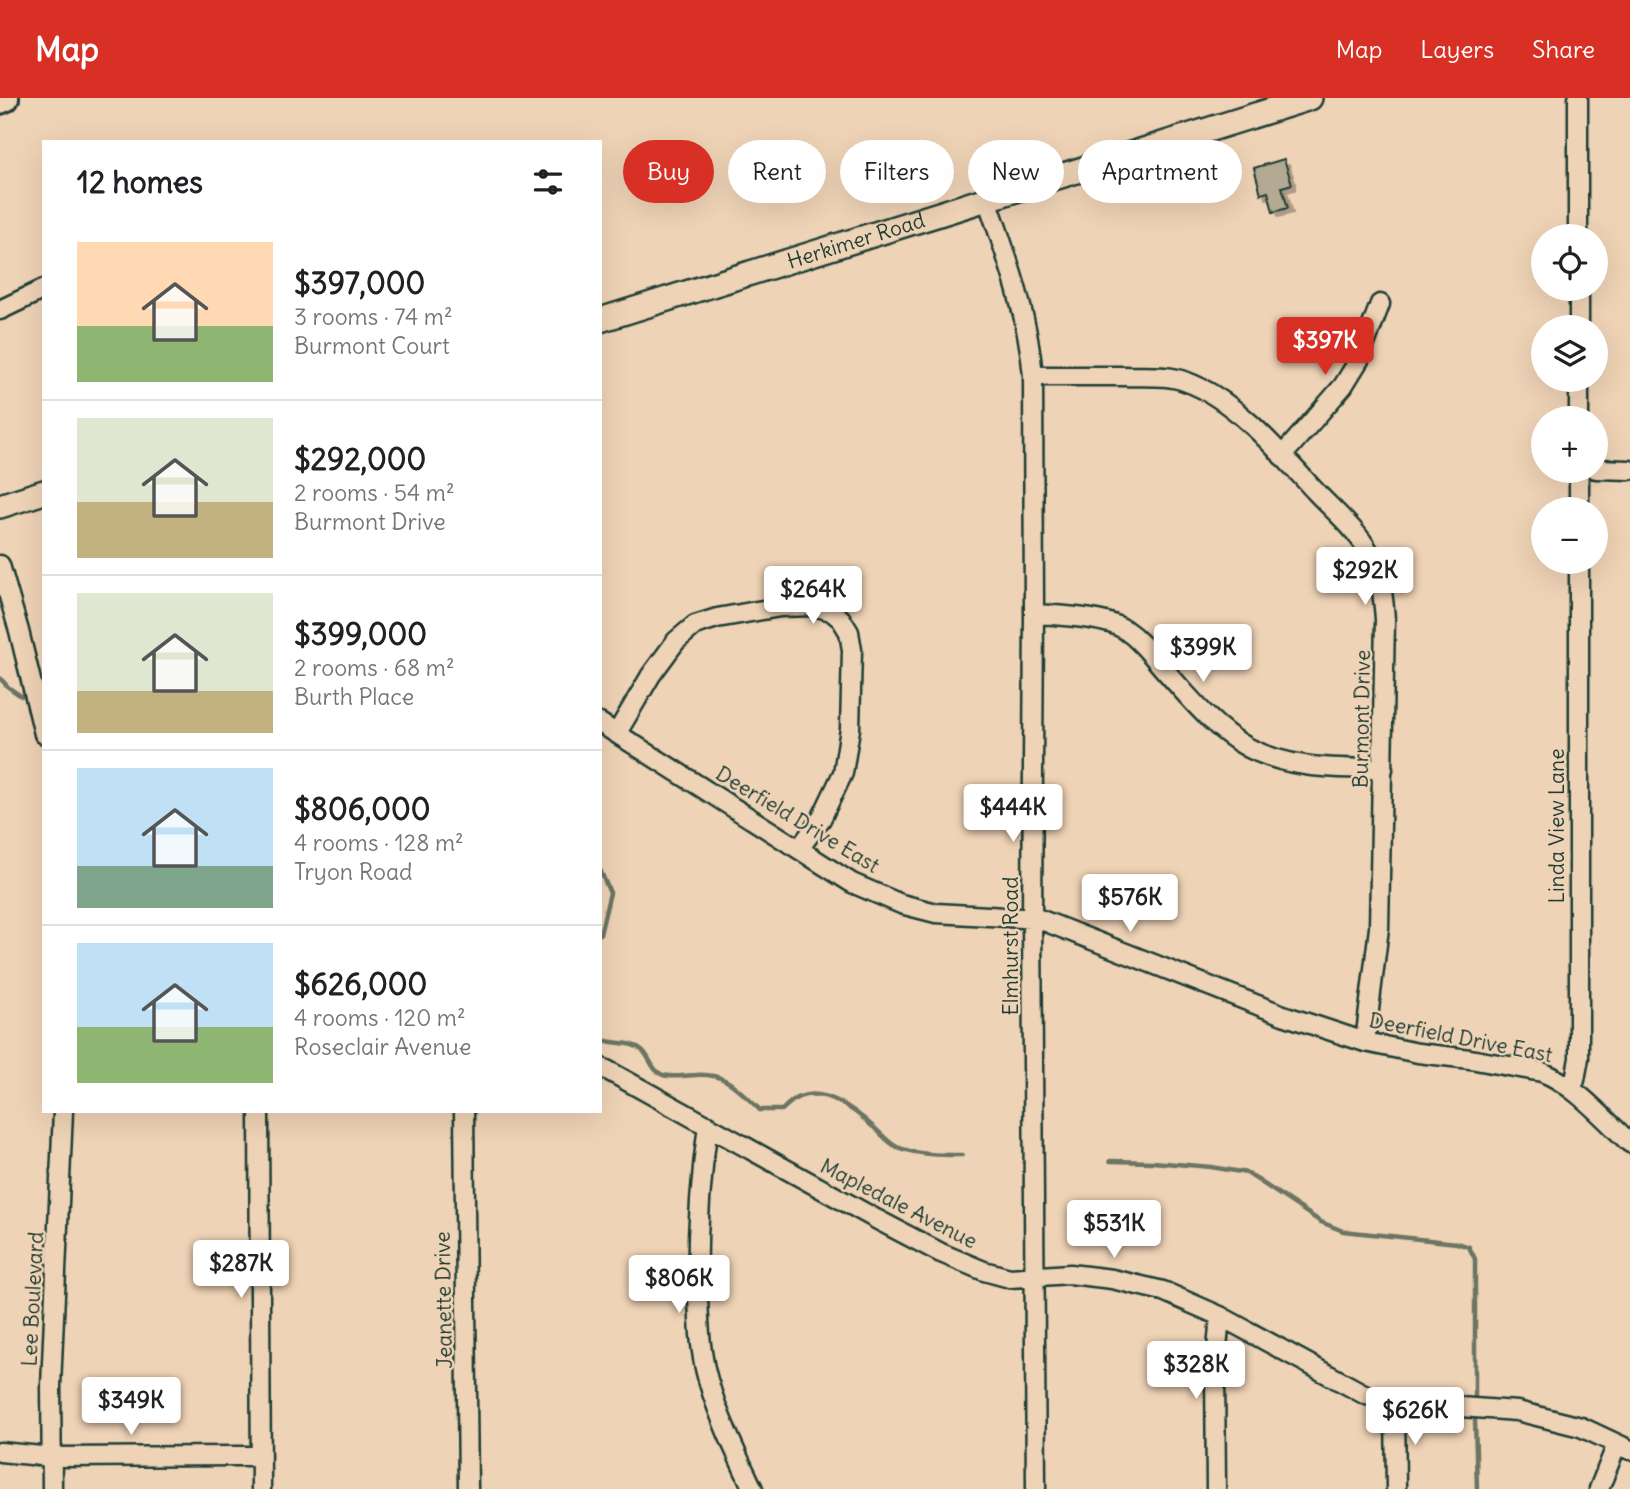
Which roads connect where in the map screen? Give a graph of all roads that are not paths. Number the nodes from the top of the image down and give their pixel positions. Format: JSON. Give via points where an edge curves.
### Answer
{"nodes":[{"id":1,"x":5,"y":98,"type":"edge"},
{"id":2,"x":1310,"y":98,"type":"edge"},
{"id":3,"x":1578,"y":98,"type":"edge"},
{"id":4,"x":0,"y":100,"type":"edge"},
{"id":5,"x":1064,"y":175,"type":"edge"},
{"id":6,"x":974,"y":203,"type":"edge"},
{"id":7,"x":988,"y":203,"type":"edge"},
{"id":8,"x":1578,"y":224,"type":"edge"},
{"id":9,"x":42,"y":290,"type":"edge"},
{"id":10,"x":1380,"y":304,"type":"dead end"},
{"id":11,"x":0,"y":310,"type":"edge"},
{"id":12,"x":602,"y":319,"type":"edge"},
{"id":13,"x":1033,"y":376,"type":"junction"},
{"id":14,"x":1282,"y":456,"type":"junction"},
{"id":15,"x":1608,"y":469,"type":"edge"},
{"id":16,"x":1630,"y":470,"type":"edge"},
{"id":17,"x":42,"y":493,"type":"edge"},
{"id":18,"x":0,"y":506,"type":"edge"},
{"id":19,"x":0,"y":565,"type":"edge"},
{"id":20,"x":1579,"y":574,"type":"edge"},
{"id":21,"x":1034,"y":614,"type":"junction"},
{"id":22,"x":602,"y":724,"type":"edge"},
{"id":23,"x":42,"y":726,"type":"edge"},
{"id":24,"x":617,"y":733,"type":"junction"},
{"id":25,"x":1383,"y":769,"type":"junction"},
{"id":26,"x":799,"y":849,"type":"junction"},
{"id":27,"x":1032,"y":918,"type":"junction"},
{"id":28,"x":1365,"y":1042,"type":"junction"},
{"id":29,"x":602,"y":1068,"type":"edge"},
{"id":30,"x":1571,"y":1089,"type":"junction"},
{"id":31,"x":63,"y":1113,"type":"edge"},
{"id":32,"x":259,"y":1113,"type":"edge"},
{"id":33,"x":464,"y":1113,"type":"edge"},
{"id":34,"x":708,"y":1125,"type":"junction"},
{"id":35,"x":1630,"y":1143,"type":"edge"},
{"id":36,"x":1034,"y":1276,"type":"junction"},
{"id":37,"x":1220,"y":1316,"type":"junction"},
{"id":38,"x":1395,"y":1405,"type":"junction"},
{"id":39,"x":1623,"y":1447,"type":"edge"},
{"id":40,"x":0,"y":1452,"type":"edge"},
{"id":41,"x":261,"y":1456,"type":"junction"},
{"id":42,"x":52,"y":1457,"type":"junction"},
{"id":43,"x":52,"y":1489,"type":"edge"},
{"id":44,"x":261,"y":1489,"type":"edge"},
{"id":45,"x":468,"y":1489,"type":"edge"},
{"id":46,"x":753,"y":1489,"type":"edge"},
{"id":47,"x":1036,"y":1489,"type":"edge"},
{"id":48,"x":1216,"y":1489,"type":"edge"},
{"id":49,"x":1396,"y":1489,"type":"edge"},
{"id":50,"x":1599,"y":1489,"type":"edge"}],
"edges":[{"from":1,"to":4,"type":"highway"},
{"from":2,"to":5,"type":"main road","name":"Herkimer Road"},
{"from":3,"to":8,"type":"street"},
{"from":6,"to":12,"type":"main road","name":"Herkimer Road"},
{"from":7,"to":13,"type":"street","name":"Elmhurst Road","via":[[1015,282]]},
{"from":9,"to":11,"type":"street"},
{"from":10,"to":14,"type":"street","via":[[1359,360],[1343,386]]},
{"from":13,"to":14,"type":"street","name":"Burmont Drive","via":[[1185,380],[1211,392]]},
{"from":13,"to":21,"type":"street","name":"Elmhurst Road"},
{"from":14,"to":25,"type":"street","name":"Burmont Drive","via":[[1354,531],[1379,574],[1385,619]]},
{"from":15,"to":16,"type":"street"},
{"from":17,"to":18,"type":"main road"},
{"from":19,"to":23,"type":"street"},
{"from":20,"to":30,"type":"street","name":"Linda View Lane","via":[[1579,1058]]},
{"from":21,"to":25,"type":"street","via":[[1106,622],[1123,629],[1218,728],[1248,747],[1317,768]]},
{"from":21,"to":27,"type":"street","name":"Elmhurst Road"},
{"from":22,"to":24,"type":"street","name":"Deerfield Drive East"},
{"from":24,"to":26,"type":"street","name":"Deerfield Drive East"},
{"from":24,"to":26,"type":"street","via":[[651,675],[676,641],[695,625],[780,607],[814,606],[831,611],[849,632],[852,650],[850,729],[843,773],[821,818]]},
{"from":25,"to":28,"type":"street","name":"Burmont Drive","via":[[1379,928]]},
{"from":26,"to":27,"type":"street","name":"Deerfield Drive East","via":[[852,883],[901,904],[936,913]]},
{"from":27,"to":28,"type":"street","name":"Deerfield Drive East"},
{"from":27,"to":36,"type":"street","name":"Elmhurst Road"},
{"from":28,"to":30,"type":"street","name":"Deerfield Drive East","via":[[1542,1072]]},
{"from":29,"to":34,"type":"street","name":"Mapledale Avenue"},
{"from":30,"to":35,"type":"street","name":"Deerfield Drive East"},
{"from":31,"to":42,"type":"street","name":"Lee Boulevard"},
{"from":32,"to":41,"type":"street"},
{"from":33,"to":45,"type":"street","name":"Jeanette Drive"},
{"from":34,"to":36,"type":"street","name":"Mapledale Avenue","via":[[941,1253],[1010,1278]]},
{"from":34,"to":46,"type":"street","via":[[700,1186],[699,1328],[707,1378]]},
{"from":36,"to":37,"type":"street","name":"Mapledale Avenue","via":[[1112,1279],[1163,1291]]},
{"from":36,"to":47,"type":"street","name":"Elmhurst Road"},
{"from":37,"to":38,"type":"street","name":"Mapledale Avenue","via":[[1364,1394]]},
{"from":37,"to":48,"type":"street","via":[[1215,1370]]},
{"from":38,"to":39,"type":"street","name":"Mapledale Avenue","via":[[1517,1412],[1581,1427]]},
{"from":38,"to":49,"type":"street"},
{"from":39,"to":50,"type":"street"},
{"from":40,"to":42,"type":"street"},
{"from":41,"to":42,"type":"street"},
{"from":41,"to":44,"type":"street"},
{"from":42,"to":43,"type":"street","name":"Lee Boulevard"}]}
